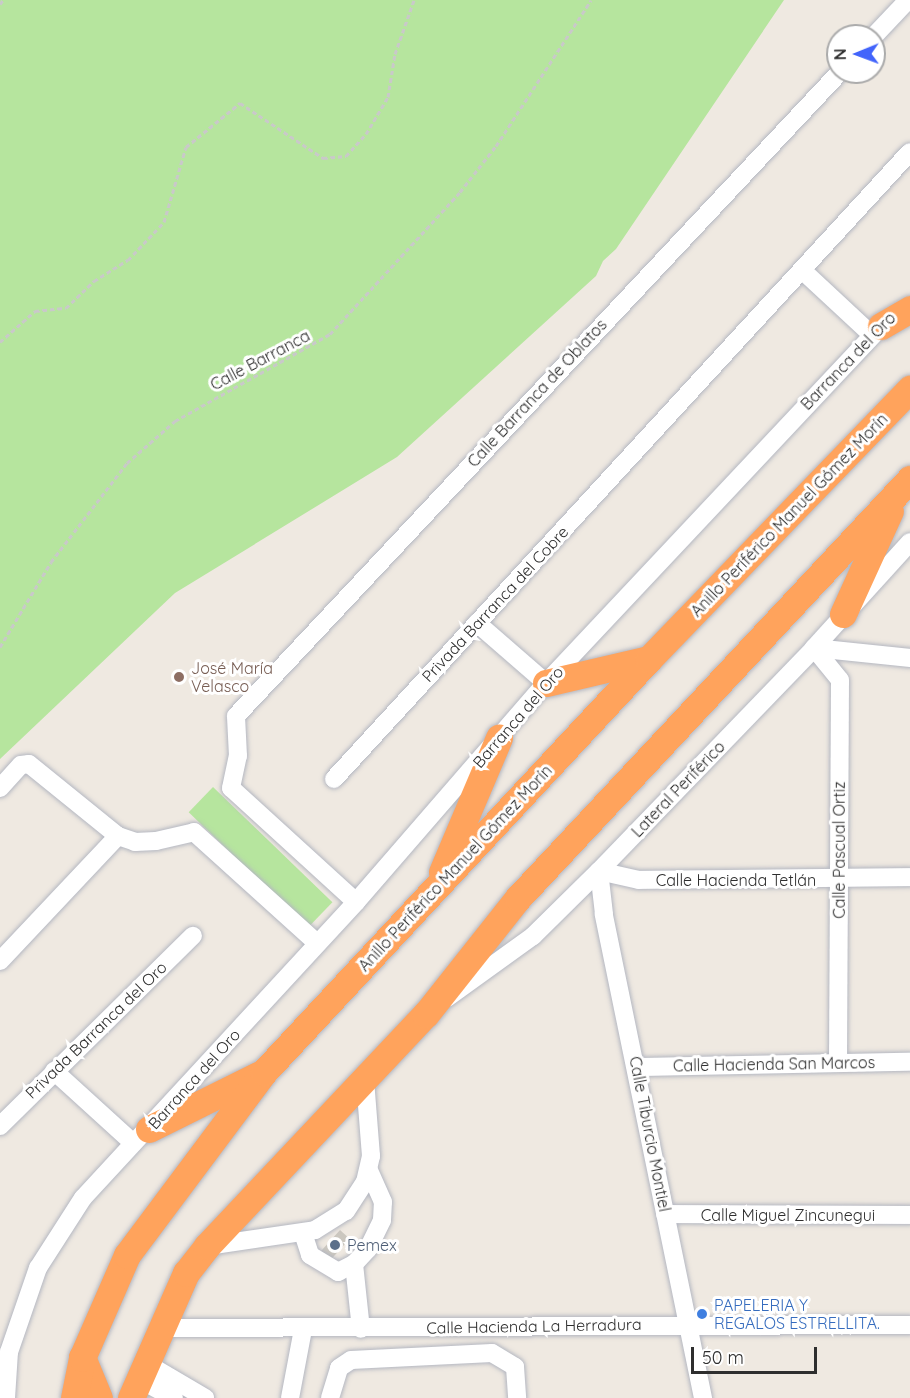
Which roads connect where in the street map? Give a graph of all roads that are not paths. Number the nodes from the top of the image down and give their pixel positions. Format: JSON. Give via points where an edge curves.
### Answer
{"nodes":[{"id":1,"x":908,"y":0,"type":"edge"},
{"id":2,"x":885,"y":24,"type":"edge"},
{"id":3,"x":829,"y":84,"type":"edge"},
{"id":4,"x":910,"y":152,"type":"edge"},
{"id":5,"x":802,"y":270,"type":"junction"},
{"id":6,"x":910,"y":297,"type":"edge"},
{"id":7,"x":910,"y":309,"type":"edge"},
{"id":8,"x":876,"y":331,"type":"junction"},
{"id":9,"x":910,"y":389,"type":"edge"},
{"id":10,"x":905,"y":484,"type":"edge"},
{"id":11,"x":910,"y":542,"type":"edge"},
{"id":12,"x":843,"y":614,"type":"junction"},
{"id":13,"x":477,"y":623,"type":"junction"},
{"id":14,"x":814,"y":648,"type":"junction"},
{"id":15,"x":910,"y":658,"type":"edge"},
{"id":16,"x":649,"y":660,"type":"junction"},
{"id":17,"x":546,"y":682,"type":"junction"},
{"id":18,"x":499,"y":738,"type":"junction"},
{"id":19,"x":334,"y":779,"type":"dead end"},
{"id":20,"x":0,"y":788,"type":"edge"},
{"id":21,"x":117,"y":836,"type":"junction"},
{"id":22,"x":599,"y":871,"type":"junction"},
{"id":23,"x":910,"y":877,"type":"edge"},
{"id":24,"x":839,"y":879,"type":"junction"},
{"id":25,"x":434,"y":890,"type":"junction"},
{"id":26,"x":356,"y":902,"type":"junction"},
{"id":27,"x":193,"y":936,"type":"dead end"},
{"id":28,"x":317,"y":943,"type":"junction"},
{"id":29,"x":0,"y":961,"type":"edge"},
{"id":30,"x":426,"y":1014,"type":"junction"},
{"id":31,"x":838,"y":1061,"type":"junction"},
{"id":32,"x":910,"y":1062,"type":"edge"},
{"id":33,"x":638,"y":1067,"type":"junction"},
{"id":34,"x":54,"y":1071,"type":"junction"},
{"id":35,"x":264,"y":1072,"type":"junction"},
{"id":36,"x":365,"y":1079,"type":"junction"},
{"id":37,"x":0,"y":1126,"type":"edge"},
{"id":38,"x":141,"y":1136,"type":"junction"},
{"id":39,"x":369,"y":1170,"type":"junction"},
{"id":40,"x":665,"y":1214,"type":"junction"},
{"id":41,"x":910,"y":1215,"type":"edge"},
{"id":42,"x":303,"y":1233,"type":"junction"},
{"id":43,"x":207,"y":1246,"type":"junction"},
{"id":44,"x":354,"y":1264,"type":"junction"},
{"id":45,"x":689,"y":1324,"type":"junction"},
{"id":46,"x":910,"y":1325,"type":"edge"},
{"id":47,"x":159,"y":1328,"type":"junction"},
{"id":48,"x":303,"y":1329,"type":"junction"},
{"id":49,"x":361,"y":1329,"type":"junction"},
{"id":50,"x":82,"y":1358,"type":"junction"},
{"id":51,"x":138,"y":1379,"type":"edge"},
{"id":52,"x":6,"y":1398,"type":"edge"},
{"id":53,"x":74,"y":1398,"type":"edge"},
{"id":54,"x":99,"y":1398,"type":"edge"},
{"id":55,"x":174,"y":1398,"type":"edge"},
{"id":56,"x":205,"y":1398,"type":"edge"},
{"id":57,"x":290,"y":1398,"type":"edge"},
{"id":58,"x":330,"y":1398,"type":"edge"},
{"id":59,"x":517,"y":1398,"type":"edge"},
{"id":60,"x":703,"y":1398,"type":"edge"}],
"edges":[{"from":1,"to":2,"type":"street"},
{"from":3,"to":26,"type":"street","name":"Calle Barranca de Oblatos","via":[[236,716],[238,756],[231,788]]},
{"from":4,"to":5,"type":"street","name":"Privada Barranca del Cobre"},
{"from":5,"to":8,"type":"street"},
{"from":5,"to":13,"type":"street","name":"Privada Barranca del Cobre"},
{"from":6,"to":8,"type":"street","name":"Barranca del Oro"},
{"from":7,"to":8,"type":"highway"},
{"from":8,"to":17,"type":"street","name":"Barranca del Oro"},
{"from":9,"to":16,"type":"highway","name":"Anillo Periférico Manuel Gómez Morín"},
{"from":10,"to":12,"type":"highway"},
{"from":10,"to":30,"type":"highway","via":[[518,898]]},
{"from":11,"to":12,"type":"street","name":"Lateral Periférico"},
{"from":12,"to":14,"type":"street","name":"Lateral Periférico"},
{"from":13,"to":17,"type":"street"},
{"from":13,"to":19,"type":"street","name":"Privada Barranca del Cobre"},
{"from":14,"to":15,"type":"street"},
{"from":14,"to":22,"type":"street","name":"Lateral Periférico"},
{"from":14,"to":24,"type":"street","name":"Calle Pascual Ortiz","via":[[840,680]]},
{"from":16,"to":17,"type":"highway"},
{"from":16,"to":25,"type":"highway","name":"Anillo Periférico Manuel Gómez Morín"},
{"from":17,"to":18,"type":"street","name":"Barranca del Oro"},
{"from":18,"to":25,"type":"highway"},
{"from":18,"to":26,"type":"street","name":"Barranca del Oro"},
{"from":20,"to":21,"type":"street","via":[[21,765],[29,764]]},
{"from":21,"to":28,"type":"street","via":[[135,842],[187,832],[201,836]]},
{"from":21,"to":29,"type":"street"},
{"from":22,"to":24,"type":"street","name":"Calle Hacienda Tetlán","via":[[639,880]]},
{"from":22,"to":30,"type":"street","name":"Lateral Periférico","via":[[533,936]]},
{"from":22,"to":33,"type":"street","name":"Calle Tiburcio Montiel","via":[[604,914]]},
{"from":23,"to":24,"type":"street","name":"Calle Hacienda Tetlán"},
{"from":24,"to":31,"type":"street","name":"Calle Pascual Ortiz"},
{"from":25,"to":35,"type":"highway","name":"Anillo Periférico Manuel Gómez Morín"},
{"from":26,"to":28,"type":"street","name":"Barranca del Oro"},
{"from":27,"to":34,"type":"street","name":"Privada Barranca del Oro"},
{"from":28,"to":38,"type":"street","name":"Barranca del Oro"},
{"from":30,"to":36,"type":"highway"},
{"from":31,"to":32,"type":"street","name":"Calle Hacienda San Marcos"},
{"from":31,"to":33,"type":"street","name":"Calle Hacienda San Marcos"},
{"from":33,"to":40,"type":"street","name":"Calle Tiburcio Montiel"},
{"from":34,"to":37,"type":"street","name":"Privada Barranca del Oro"},
{"from":34,"to":38,"type":"street"},
{"from":35,"to":38,"type":"highway"},
{"from":35,"to":50,"type":"highway","name":"Anillo Periférico Manuel Gómez Morín","via":[[127,1255]]},
{"from":36,"to":39,"type":"street","via":[[371,1141]]},
{"from":36,"to":43,"type":"highway"},
{"from":38,"to":52,"type":"street","via":[[83,1198],[38,1268],[9,1352]]},
{"from":39,"to":42,"type":"street","via":[[361,1193],[346,1211],[326,1226]]},
{"from":39,"to":44,"type":"street","via":[[383,1202],[382,1220],[368,1249]]},
{"from":40,"to":41,"type":"street","name":"Calle Miguel Zincunegui"},
{"from":40,"to":45,"type":"street","name":"Calle Tiburcio Montiel"},
{"from":42,"to":43,"type":"street"},
{"from":42,"to":44,"type":"street","via":[[310,1255],[338,1272]]},
{"from":43,"to":47,"type":"highway","via":[[186,1274]]},
{"from":44,"to":49,"type":"street"},
{"from":45,"to":46,"type":"street","name":"Calle Hacienda La Herradura"},
{"from":45,"to":49,"type":"street","name":"Calle Hacienda La Herradura"},
{"from":45,"to":60,"type":"street","name":"Calle Tiburcio Montiel"},
{"from":47,"to":48,"type":"street","name":"Calle Hacienda La Herradura"},
{"from":47,"to":51,"type":"highway"},
{"from":48,"to":49,"type":"street","name":"Calle Hacienda La Herradura"},
{"from":48,"to":57,"type":"street"},
{"from":50,"to":53,"type":"highway","name":"Anillo Periférico Manuel Gómez Morín"},
{"from":50,"to":54,"type":"highway"},
{"from":51,"to":55,"type":"street"},
{"from":51,"to":56,"type":"street"},
{"from":58,"to":59,"type":"street","via":[[339,1368],[351,1359],[492,1353],[515,1367]]}]}
